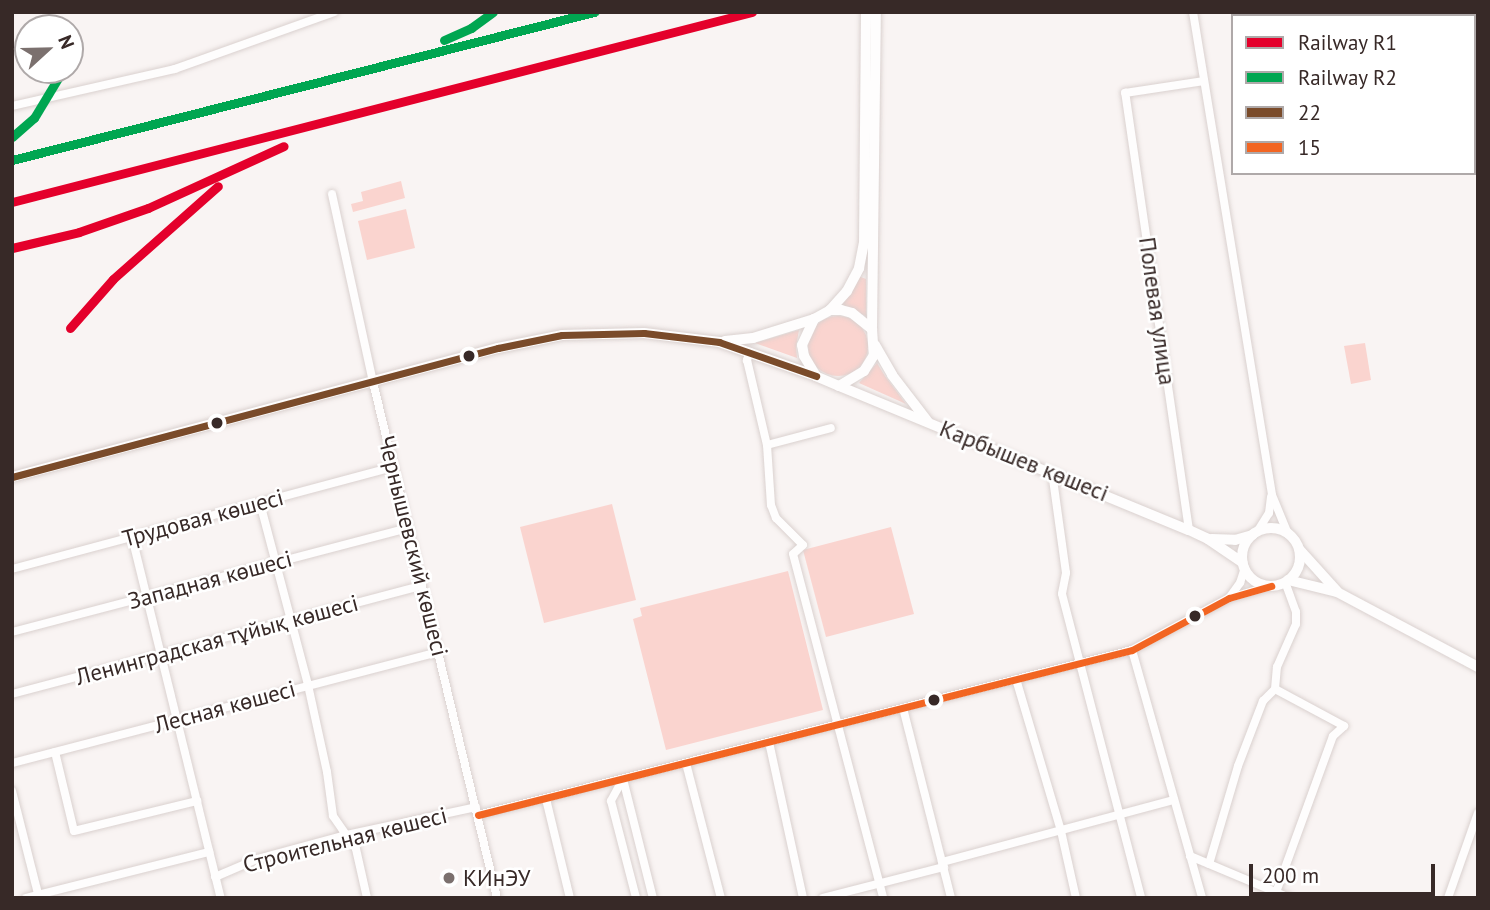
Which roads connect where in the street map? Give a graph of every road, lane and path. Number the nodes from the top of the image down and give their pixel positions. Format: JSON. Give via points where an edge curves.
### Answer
{"nodes":[{"id":1,"x":334,"y":12,"type":"edge"},
{"id":2,"x":866,"y":12,"type":"edge"},
{"id":3,"x":876,"y":12,"type":"edge"},
{"id":4,"x":1193,"y":12,"type":"edge"},
{"id":5,"x":1205,"y":81,"type":"junction"},
{"id":6,"x":12,"y":106,"type":"edge"},
{"id":7,"x":332,"y":194,"type":"dead end"},
{"id":8,"x":830,"y":310,"type":"junction"},
{"id":9,"x":814,"y":319,"type":"junction"},
{"id":10,"x":872,"y":329,"type":"junction"},
{"id":11,"x":719,"y":342,"type":"junction"},
{"id":12,"x":875,"y":345,"type":"junction"},
{"id":13,"x":750,"y":352,"type":"junction"},
{"id":14,"x":816,"y":376,"type":"junction"},
{"id":15,"x":373,"y":382,"type":"junction"},
{"id":16,"x":839,"y":386,"type":"junction"},
{"id":17,"x":928,"y":422,"type":"junction"},
{"id":18,"x":831,"y":428,"type":"dead end"},
{"id":19,"x":767,"y":445,"type":"junction"},
{"id":20,"x":394,"y":467,"type":"junction"},
{"id":21,"x":1052,"y":472,"type":"junction"},
{"id":22,"x":12,"y":477,"type":"edge"},
{"id":23,"x":1272,"y":495,"type":"junction"},
{"id":24,"x":260,"y":503,"type":"junction"},
{"id":25,"x":408,"y":528,"type":"junction"},
{"id":26,"x":1189,"y":530,"type":"junction"},
{"id":27,"x":1255,"y":533,"type":"junction"},
{"id":28,"x":1288,"y":534,"type":"junction"},
{"id":29,"x":132,"y":537,"type":"junction"},
{"id":30,"x":1208,"y":539,"type":"junction"},
{"id":31,"x":1299,"y":549,"type":"junction"},
{"id":32,"x":276,"y":563,"type":"junction"},
{"id":33,"x":1244,"y":566,"type":"junction"},
{"id":34,"x":12,"y":569,"type":"edge"},
{"id":35,"x":1287,"y":581,"type":"junction"},
{"id":36,"x":422,"y":586,"type":"junction"},
{"id":37,"x":1271,"y":586,"type":"junction"},
{"id":38,"x":1337,"y":592,"type":"junction"},
{"id":39,"x":147,"y":597,"type":"junction"},
{"id":40,"x":1229,"y":598,"type":"junction"},
{"id":41,"x":291,"y":621,"type":"junction"},
{"id":42,"x":12,"y":632,"type":"edge"},
{"id":43,"x":1132,"y":650,"type":"junction"},
{"id":44,"x":438,"y":652,"type":"junction"},
{"id":45,"x":161,"y":655,"type":"junction"},
{"id":46,"x":1080,"y":664,"type":"junction"},
{"id":47,"x":1478,"y":667,"type":"edge"},
{"id":48,"x":1016,"y":679,"type":"junction"},
{"id":49,"x":308,"y":685,"type":"junction"},
{"id":50,"x":1275,"y":689,"type":"junction"},
{"id":51,"x":12,"y":694,"type":"edge"},
{"id":52,"x":903,"y":708,"type":"junction"},
{"id":53,"x":177,"y":720,"type":"junction"},
{"id":54,"x":836,"y":724,"type":"junction"},
{"id":55,"x":769,"y":742,"type":"junction"},
{"id":56,"x":55,"y":752,"type":"junction"},
{"id":57,"x":12,"y":763,"type":"edge"},
{"id":58,"x":686,"y":763,"type":"junction"},
{"id":59,"x":623,"y":779,"type":"junction"},
{"id":60,"x":12,"y":791,"type":"edge"},
{"id":61,"x":546,"y":799,"type":"junction"},
{"id":62,"x":1174,"y":800,"type":"junction"},
{"id":63,"x":197,"y":801,"type":"junction"},
{"id":64,"x":477,"y":811,"type":"junction"},
{"id":65,"x":1478,"y":813,"type":"edge"},
{"id":66,"x":1119,"y":815,"type":"junction"},
{"id":67,"x":22,"y":829,"type":"junction"},
{"id":68,"x":12,"y":831,"type":"edge"},
{"id":69,"x":1061,"y":831,"type":"junction"},
{"id":70,"x":345,"y":836,"type":"junction"},
{"id":71,"x":209,"y":852,"type":"junction"},
{"id":72,"x":1189,"y":856,"type":"junction"},
{"id":73,"x":1209,"y":864,"type":"junction"},
{"id":74,"x":943,"y":865,"type":"junction"},
{"id":75,"x":215,"y":877,"type":"junction"},
{"id":76,"x":879,"y":884,"type":"junction"},
{"id":77,"x":1275,"y":895,"type":"edge"},
{"id":78,"x":38,"y":896,"type":"edge"},
{"id":79,"x":26,"y":898,"type":"edge"},
{"id":80,"x":221,"y":898,"type":"edge"},
{"id":81,"x":367,"y":898,"type":"edge"},
{"id":82,"x":497,"y":898,"type":"edge"},
{"id":83,"x":570,"y":898,"type":"edge"},
{"id":84,"x":636,"y":898,"type":"edge"},
{"id":85,"x":653,"y":898,"type":"edge"},
{"id":86,"x":721,"y":898,"type":"edge"},
{"id":87,"x":803,"y":898,"type":"edge"},
{"id":88,"x":823,"y":898,"type":"edge"},
{"id":89,"x":883,"y":898,"type":"edge"},
{"id":90,"x":951,"y":898,"type":"edge"},
{"id":91,"x":1076,"y":898,"type":"edge"},
{"id":92,"x":1141,"y":898,"type":"edge"},
{"id":93,"x":1202,"y":898,"type":"edge"},
{"id":94,"x":1290,"y":898,"type":"edge"},
{"id":95,"x":1448,"y":898,"type":"edge"}],
"edges":[{"from":1,"to":6,"type":"street","via":[[175,69]]},
{"from":2,"to":8,"type":"main road","via":[[864,243],[853,280]]},
{"from":3,"to":10,"type":"main road"},
{"from":4,"to":5,"type":"street"},
{"from":5,"to":23,"type":"street"},
{"from":5,"to":26,"type":"street","name":"Полевая улица","via":[[1125,93]]},
{"from":7,"to":15,"type":"street","name":"Чернышевский көшесі"},
{"from":8,"to":9,"type":"main road"},
{"from":8,"to":10,"type":"main road","via":[[852,313]]},
{"from":9,"to":11,"type":"main road","via":[[753,338]]},
{"from":9,"to":14,"type":"main road","via":[[802,345]]},
{"from":10,"to":12,"type":"main road"},
{"from":11,"to":13,"type":"main road"},
{"from":11,"to":15,"type":"main road","via":[[645,333],[562,335]]},
{"from":12,"to":16,"type":"main road","via":[[864,371]]},
{"from":12,"to":17,"type":"main road"},
{"from":13,"to":14,"type":"main road"},
{"from":13,"to":19,"type":"street","via":[[747,360]]},
{"from":14,"to":16,"type":"main road"},
{"from":15,"to":20,"type":"street","name":"Чернышевский көшесі"},
{"from":15,"to":22,"type":"main road"},
{"from":16,"to":17,"type":"main road","name":"Карбышев көшесі"},
{"from":17,"to":21,"type":"main road","name":"Карбышев көшесі"},
{"from":18,"to":19,"type":"street"},
{"from":19,"to":54,"type":"street","via":[[771,505],[776,517],[803,545],[793,554]]},
{"from":20,"to":24,"type":"street","name":"Трудовая көшесі"},
{"from":20,"to":25,"type":"street","name":"Чернышевский көшесі"},
{"from":21,"to":26,"type":"main road","name":"Карбышев көшесі"},
{"from":21,"to":46,"type":"street","via":[[1066,573],[1062,594]]},
{"from":23,"to":27,"type":"street","via":[[1269,513]]},
{"from":23,"to":28,"type":"street"},
{"from":24,"to":29,"type":"street","name":"Трудовая көшесі"},
{"from":24,"to":32,"type":"street"},
{"from":25,"to":32,"type":"street","name":"Западная көшесі"},
{"from":25,"to":36,"type":"street","name":"Чернышевский көшесі"},
{"from":26,"to":30,"type":"main road","name":"Карбышев көшесі"},
{"from":27,"to":28,"type":"main road","via":[[1273,528]]},
{"from":27,"to":30,"type":"main road","via":[[1235,540]]},
{"from":27,"to":33,"type":"main road","via":[[1244,548]]},
{"from":28,"to":31,"type":"main road"},
{"from":29,"to":34,"type":"street","name":"Трудовая көшесі"},
{"from":29,"to":39,"type":"street"},
{"from":30,"to":33,"type":"main road","name":"Карбышев көшесі"},
{"from":31,"to":35,"type":"main road","via":[[1299,567]]},
{"from":31,"to":38,"type":"main road"},
{"from":32,"to":39,"type":"street","name":"Западная көшесі"},
{"from":32,"to":41,"type":"street"},
{"from":33,"to":37,"type":"main road","via":[[1255,581]]},
{"from":33,"to":40,"type":"street"},
{"from":35,"to":37,"type":"main road"},
{"from":35,"to":38,"type":"main road"},
{"from":35,"to":50,"type":"street","via":[[1296,624],[1277,667]]},
{"from":36,"to":41,"type":"street","name":"Ленинградская тұйық көшесі"},
{"from":36,"to":44,"type":"street","name":"Чернышевский көшесі"},
{"from":37,"to":40,"type":"street","name":"Строительная көшесі"},
{"from":38,"to":47,"type":"main road"},
{"from":39,"to":42,"type":"street","name":"Западная көшесі"},
{"from":39,"to":45,"type":"street"},
{"from":40,"to":43,"type":"street","name":"Строительная көшесі"},
{"from":41,"to":45,"type":"street","name":"Ленинградская тұйық көшесі"},
{"from":41,"to":49,"type":"street"},
{"from":43,"to":46,"type":"street","name":"Строительная көшесі"},
{"from":43,"to":62,"type":"street"},
{"from":44,"to":49,"type":"street","name":"Лесная көшесі"},
{"from":44,"to":64,"type":"street","name":"Чернышевский көшесі"},
{"from":45,"to":51,"type":"street","name":"Ленинградская тұйық көшесі"},
{"from":45,"to":53,"type":"street"},
{"from":46,"to":48,"type":"street","name":"Строительная көшесі"},
{"from":46,"to":66,"type":"street"},
{"from":48,"to":52,"type":"street","name":"Строительная көшесі"},
{"from":48,"to":69,"type":"street"},
{"from":49,"to":53,"type":"street","name":"Лесная көшесі"},
{"from":49,"to":70,"type":"street","via":[[333,816]]},
{"from":50,"to":73,"type":"street","via":[[1263,701],[1238,766]]},
{"from":50,"to":77,"type":"street","via":[[1344,726],[1333,736]]},
{"from":52,"to":54,"type":"street","name":"Строительная көшесі"},
{"from":52,"to":74,"type":"street"},
{"from":53,"to":56,"type":"street","name":"Лесная көшесі"},
{"from":53,"to":63,"type":"street"},
{"from":54,"to":55,"type":"street","name":"Строительная көшесі"},
{"from":54,"to":76,"type":"street"},
{"from":55,"to":58,"type":"street","name":"Строительная көшесі"},
{"from":55,"to":87,"type":"street"},
{"from":56,"to":57,"type":"street","name":"Лесная көшесі"},
{"from":56,"to":63,"type":"street","via":[[74,831]]},
{"from":58,"to":59,"type":"street","name":"Строительная көшесі"},
{"from":58,"to":86,"type":"street"},
{"from":59,"to":61,"type":"street","name":"Строительная көшесі"},
{"from":59,"to":84,"type":"street","via":[[611,801]]},
{"from":59,"to":85,"type":"street"},
{"from":60,"to":67,"type":"street"},
{"from":61,"to":64,"type":"street","name":"Строительная көшесі"},
{"from":61,"to":83,"type":"street"},
{"from":62,"to":66,"type":"street"},
{"from":62,"to":72,"type":"street"},
{"from":63,"to":71,"type":"street"},
{"from":64,"to":70,"type":"street","name":"Строительная көшесі"},
{"from":64,"to":82,"type":"street","name":"Чернышевский көшесі"},
{"from":65,"to":95,"type":"street"},
{"from":66,"to":69,"type":"street"},
{"from":66,"to":92,"type":"street"},
{"from":67,"to":68,"type":"street"},
{"from":67,"to":78,"type":"street"},
{"from":69,"to":74,"type":"street"},
{"from":69,"to":91,"type":"street"},
{"from":70,"to":75,"type":"street","name":"Строительная көшесі","via":[[257,859]]},
{"from":70,"to":81,"type":"street","via":[[356,849]]},
{"from":71,"to":75,"type":"street"},
{"from":71,"to":78,"type":"street","name":"Строительная көшесі"},
{"from":72,"to":73,"type":"street"},
{"from":72,"to":93,"type":"street"},
{"from":73,"to":77,"type":"street"},
{"from":74,"to":76,"type":"street"},
{"from":74,"to":90,"type":"street"},
{"from":75,"to":80,"type":"street"},
{"from":76,"to":88,"type":"street"},
{"from":76,"to":89,"type":"street"},
{"from":77,"to":94,"type":"street"},
{"from":78,"to":79,"type":"street","name":"Строительная көшесі"}]}
